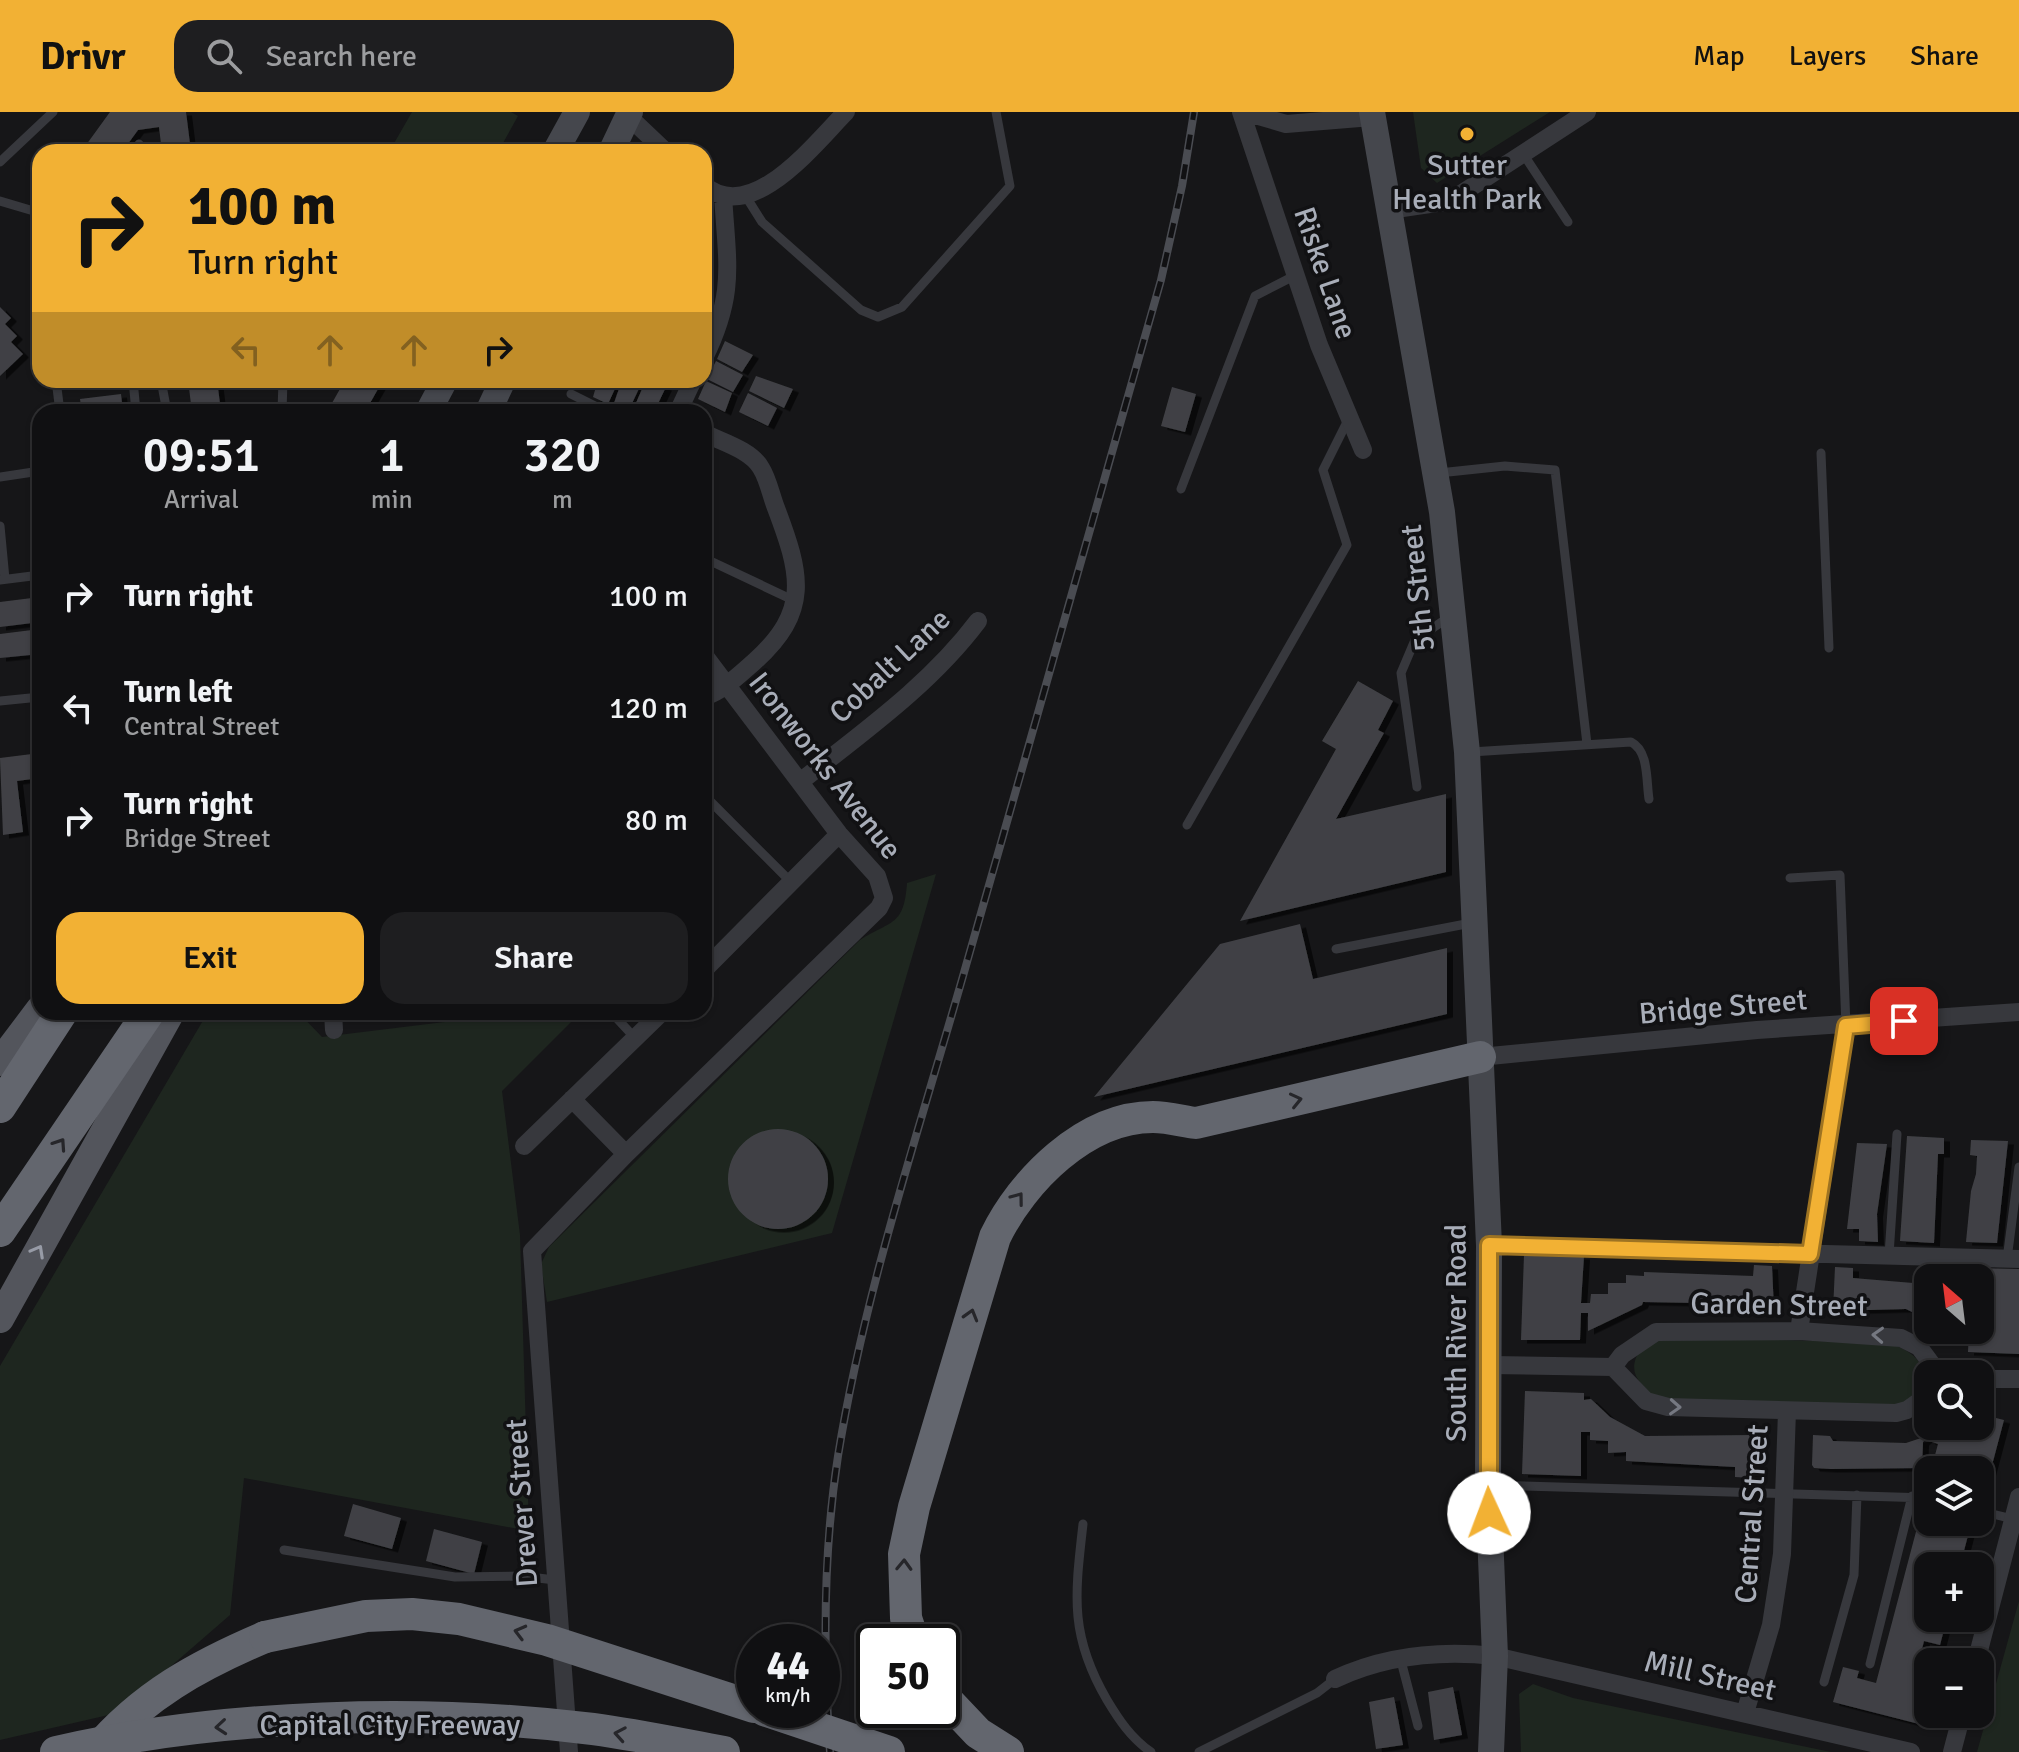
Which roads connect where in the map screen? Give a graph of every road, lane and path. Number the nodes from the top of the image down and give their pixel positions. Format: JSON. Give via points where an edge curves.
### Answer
{"nodes":[{"id":1,"x":53,"y":112,"type":"edge"},
{"id":2,"x":577,"y":112,"type":"edge"},
{"id":3,"x":846,"y":112,"type":"edge"},
{"id":4,"x":996,"y":112,"type":"edge"},
{"id":5,"x":1243,"y":112,"type":"edge"},
{"id":6,"x":1587,"y":112,"type":"edge"},
{"id":7,"x":628,"y":113,"type":"edge"},
{"id":8,"x":1371,"y":114,"type":"edge"},
{"id":9,"x":559,"y":144,"type":"edge"},
{"id":10,"x":614,"y":144,"type":"edge"},
{"id":11,"x":658,"y":144,"type":"edge"},
{"id":12,"x":1522,"y":152,"type":"junction"},
{"id":13,"x":0,"y":162,"type":"edge"},
{"id":14,"x":712,"y":189,"type":"edge"},
{"id":15,"x":723,"y":195,"type":"junction"},
{"id":16,"x":745,"y":195,"type":"junction"},
{"id":17,"x":0,"y":201,"type":"edge"},
{"id":18,"x":1389,"y":210,"type":"junction"},
{"id":19,"x":32,"y":211,"type":"edge"},
{"id":20,"x":1568,"y":222,"type":"dead end"},
{"id":21,"x":1296,"y":275,"type":"junction"},
{"id":22,"x":712,"y":338,"type":"edge"},
{"id":23,"x":571,"y":394,"type":"dead end"},
{"id":24,"x":591,"y":404,"type":"edge"},
{"id":25,"x":1349,"y":418,"type":"junction"},
{"id":26,"x":712,"y":437,"type":"edge"},
{"id":27,"x":1363,"y":450,"type":"dead end"},
{"id":28,"x":1821,"y":453,"type":"dead end"},
{"id":29,"x":32,"y":472,"type":"edge"},
{"id":30,"x":1434,"y":474,"type":"junction"},
{"id":31,"x":0,"y":477,"type":"edge"},
{"id":32,"x":1181,"y":489,"type":"dead end"},
{"id":33,"x":0,"y":526,"type":"edge"},
{"id":34,"x":712,"y":562,"type":"edge"},
{"id":35,"x":32,"y":576,"type":"edge"},
{"id":36,"x":3,"y":580,"type":"edge"},
{"id":37,"x":797,"y":602,"type":"junction"},
{"id":38,"x":1453,"y":614,"type":"junction"},
{"id":39,"x":978,"y":621,"type":"dead end"},
{"id":40,"x":1829,"y":648,"type":"dead end"},
{"id":41,"x":712,"y":665,"type":"edge"},
{"id":42,"x":727,"y":685,"type":"junction"},
{"id":43,"x":712,"y":693,"type":"edge"},
{"id":44,"x":32,"y":698,"type":"edge"},
{"id":45,"x":0,"y":701,"type":"edge"},
{"id":46,"x":1587,"y":744,"type":"junction"},
{"id":47,"x":1467,"y":752,"type":"junction"},
{"id":48,"x":800,"y":782,"type":"junction"},
{"id":49,"x":1417,"y":787,"type":"dead end"},
{"id":50,"x":1649,"y":799,"type":"dead end"},
{"id":51,"x":712,"y":803,"type":"edge"},
{"id":52,"x":1187,"y":825,"type":"dead end"},
{"id":53,"x":839,"y":834,"type":"junction"},
{"id":54,"x":1790,"y":878,"type":"dead end"},
{"id":55,"x":793,"y":884,"type":"junction"},
{"id":56,"x":1475,"y":923,"type":"junction"},
{"id":57,"x":1336,"y":949,"type":"dead end"},
{"id":58,"x":712,"y":961,"type":"edge"},
{"id":59,"x":2019,"y":1012,"type":"edge"},
{"id":60,"x":32,"y":1020,"type":"edge"},
{"id":61,"x":57,"y":1020,"type":"edge"},
{"id":62,"x":144,"y":1020,"type":"edge"},
{"id":63,"x":167,"y":1020,"type":"edge"},
{"id":64,"x":618,"y":1020,"type":"edge"},
{"id":65,"x":654,"y":1020,"type":"edge"},
{"id":66,"x":1846,"y":1026,"type":"junction"},
{"id":67,"x":635,"y":1038,"type":"junction"},
{"id":68,"x":1480,"y":1057,"type":"junction"},
{"id":69,"x":0,"y":1062,"type":"edge"},
{"id":70,"x":572,"y":1099,"type":"junction"},
{"id":71,"x":0,"y":1107,"type":"edge"},
{"id":72,"x":1897,"y":1134,"type":"dead end"},
{"id":73,"x":524,"y":1146,"type":"dead end"},
{"id":74,"x":626,"y":1154,"type":"junction"},
{"id":75,"x":2019,"y":1167,"type":"edge"},
{"id":76,"x":0,"y":1231,"type":"edge"},
{"id":77,"x":1489,"y":1245,"type":"junction"},
{"id":78,"x":532,"y":1251,"type":"joint"},
{"id":79,"x":1810,"y":1254,"type":"junction"},
{"id":80,"x":1889,"y":1255,"type":"junction"},
{"id":81,"x":2013,"y":1259,"type":"edge"},
{"id":82,"x":0,"y":1319,"type":"edge"},
{"id":83,"x":1799,"y":1331,"type":"junction"},
{"id":84,"x":1929,"y":1360,"type":"edge"},
{"id":85,"x":1490,"y":1365,"type":"junction"},
{"id":86,"x":1613,"y":1367,"type":"junction"},
{"id":87,"x":1994,"y":1379,"type":"edge"},
{"id":88,"x":2019,"y":1379,"type":"edge"},
{"id":89,"x":1914,"y":1405,"type":"edge"},
{"id":90,"x":1787,"y":1411,"type":"junction"},
{"id":91,"x":1488,"y":1484,"type":"junction"},
{"id":92,"x":1786,"y":1492,"type":"junction"},
{"id":93,"x":1857,"y":1495,"type":"junction"},
{"id":94,"x":1912,"y":1496,"type":"joint"},
{"id":95,"x":2019,"y":1497,"type":"edge"},
{"id":96,"x":1994,"y":1514,"type":"edge"},
{"id":97,"x":2013,"y":1519,"type":"junction"},
{"id":98,"x":1083,"y":1524,"type":"dead end"},
{"id":99,"x":284,"y":1550,"type":"dead end"},
{"id":100,"x":555,"y":1580,"type":"junction"},
{"id":101,"x":908,"y":1624,"type":"edge"},
{"id":102,"x":1980,"y":1648,"type":"edge"},
{"id":103,"x":1495,"y":1656,"type":"junction"},
{"id":104,"x":1400,"y":1657,"type":"junction"},
{"id":105,"x":1870,"y":1664,"type":"dead end"},
{"id":106,"x":1335,"y":1679,"type":"joint"},
{"id":107,"x":1824,"y":1682,"type":"dead end"},
{"id":108,"x":736,"y":1701,"type":"edge"},
{"id":109,"x":1745,"y":1713,"type":"junction"},
{"id":110,"x":960,"y":1714,"type":"edge"},
{"id":111,"x":1418,"y":1726,"type":"dead end"},
{"id":112,"x":818,"y":1728,"type":"edge"},
{"id":113,"x":1958,"y":1728,"type":"edge"},
{"id":114,"x":56,"y":1752,"type":"edge"},
{"id":115,"x":95,"y":1752,"type":"edge"},
{"id":116,"x":569,"y":1752,"type":"edge"},
{"id":117,"x":724,"y":1752,"type":"edge"},
{"id":118,"x":889,"y":1752,"type":"edge"},
{"id":119,"x":1008,"y":1752,"type":"edge"},
{"id":120,"x":1151,"y":1752,"type":"edge"},
{"id":121,"x":1199,"y":1752,"type":"edge"},
{"id":122,"x":1491,"y":1752,"type":"edge"},
{"id":123,"x":1911,"y":1752,"type":"edge"},
{"id":124,"x":1952,"y":1752,"type":"edge"}],
"edges":[{"from":1,"to":13,"type":"lane"},
{"from":2,"to":9,"type":"main road"},
{"from":3,"to":16,"type":"street","via":[[776,181]]},
{"from":4,"to":16,"type":"lane","via":[[1010,186],[902,307],[878,317],[861,310],[762,222]]},
{"from":5,"to":8,"type":"street","via":[[1286,124]]},
{"from":5,"to":21,"type":"street","name":"Riske Lane"},
{"from":6,"to":12,"type":"street"},
{"from":7,"to":10,"type":"main road"},
{"from":7,"to":11,"type":"street"},
{"from":8,"to":18,"type":"main road","name":"5th Street"},
{"from":12,"to":18,"type":"street","via":[[1450,201]]},
{"from":12,"to":20,"type":"lane"},
{"from":14,"to":15,"type":"street"},
{"from":15,"to":16,"type":"street"},
{"from":15,"to":22,"type":"street","via":[[728,290],[726,309]]},
{"from":17,"to":19,"type":"lane"},
{"from":18,"to":30,"type":"main road","name":"5th Street"},
{"from":21,"to":25,"type":"street","name":"Riske Lane"},
{"from":21,"to":32,"type":"lane","via":[[1255,296]]},
{"from":23,"to":24,"type":"lane"},
{"from":25,"to":27,"type":"street","name":"Riske Lane"},
{"from":25,"to":52,"type":"lane","via":[[1323,470],[1347,545]]},
{"from":26,"to":37,"type":"street","via":[[761,466],[793,550]]},
{"from":28,"to":40,"type":"lane"},
{"from":29,"to":31,"type":"lane"},
{"from":30,"to":38,"type":"main road","name":"5th Street"},
{"from":30,"to":46,"type":"lane","via":[[1505,466],[1555,470]]},
{"from":33,"to":36,"type":"lane"},
{"from":34,"to":37,"type":"lane"},
{"from":35,"to":36,"type":"lane"},
{"from":37,"to":42,"type":"street","via":[[782,634]]},
{"from":38,"to":47,"type":"main road","name":"5th Street"},
{"from":38,"to":49,"type":"lane","via":[[1415,640],[1401,673]]},
{"from":39,"to":48,"type":"street","name":"Cobalt Lane","via":[[926,680]]},
{"from":41,"to":42,"type":"street","name":"Ironworks Avenue"},
{"from":42,"to":43,"type":"street"},
{"from":42,"to":48,"type":"street","name":"Ironworks Avenue"},
{"from":44,"to":45,"type":"lane"},
{"from":46,"to":47,"type":"lane"},
{"from":46,"to":50,"type":"lane","via":[[1631,742],[1639,747]]},
{"from":47,"to":56,"type":"main road","name":"5th Street"},
{"from":48,"to":53,"type":"street","name":"Ironworks Avenue"},
{"from":51,"to":55,"type":"lane"},
{"from":53,"to":55,"type":"street"},
{"from":53,"to":74,"type":"street","name":"Ironworks Avenue","via":[[880,881],[884,898],[879,908]]},
{"from":54,"to":66,"type":"lane","via":[[1840,875]]},
{"from":55,"to":58,"type":"street"},
{"from":56,"to":57,"type":"lane"},
{"from":56,"to":68,"type":"main road","name":"5th Street"},
{"from":59,"to":66,"type":"street","name":"Bridge Street"},
{"from":60,"to":69,"type":"main road"},
{"from":61,"to":71,"type":"highway"},
{"from":76,"to":62,"type":"highway","one_way":true},
{"from":82,"to":63,"type":"main road","one_way":true},
{"from":64,"to":67,"type":"lane"},
{"from":65,"to":67,"type":"street"},
{"from":66,"to":68,"type":"street","name":"Bridge Street"},
{"from":66,"to":79,"type":"street"},
{"from":67,"to":70,"type":"street"},
{"from":68,"to":77,"type":"main road","name":"South River Road"},
{"from":101,"to":68,"type":"highway","one_way":true,"via":[[904,1554],[914,1507],[984,1268],[1005,1216],[1037,1174],[1106,1129],[1152,1117],[1196,1123]]},
{"from":70,"to":73,"type":"street"},
{"from":70,"to":74,"type":"street"},
{"from":72,"to":80,"type":"lane"},
{"from":74,"to":78,"type":"street","name":"Ironworks Avenue"},
{"from":75,"to":81,"type":"lane"},
{"from":77,"to":79,"type":"street"},
{"from":77,"to":85,"type":"main road","name":"South River Road"},
{"from":78,"to":100,"type":"street","name":"Drever Street"},
{"from":79,"to":80,"type":"street"},
{"from":79,"to":83,"type":"street"},
{"from":80,"to":81,"type":"street"},
{"from":84,"to":83,"type":"street","name":"Garden Street","one_way":true,"via":[[1919,1347],[1901,1338]]},
{"from":83,"to":86,"type":"street","name":"Garden Street","via":[[1656,1332]]},
{"from":85,"to":86,"type":"street"},
{"from":85,"to":91,"type":"main road","name":"South River Road"},
{"from":86,"to":90,"type":"street","one_way":true,"via":[[1655,1405]]},
{"from":87,"to":88,"type":"street"},
{"from":89,"to":90,"type":"street","via":[[1896,1413]]},
{"from":90,"to":92,"type":"street","name":"Central Street"},
{"from":91,"to":92,"type":"lane"},
{"from":91,"to":103,"type":"main road","name":"South River Road"},
{"from":92,"to":93,"type":"lane"},
{"from":92,"to":109,"type":"street","name":"Central Street","via":[[1771,1625]]},
{"from":93,"to":94,"type":"lane"},
{"from":93,"to":107,"type":"lane","via":[[1854,1575]]},
{"from":94,"to":105,"type":"lane"},
{"from":95,"to":97,"type":"street"},
{"from":96,"to":97,"type":"lane"},
{"from":97,"to":102,"type":"street"},
{"from":98,"to":120,"type":"lane","via":[[1075,1592],[1080,1645],[1125,1729]]},
{"from":99,"to":100,"type":"lane","via":[[455,1577]]},
{"from":100,"to":116,"type":"street","name":"Drever Street"},
{"from":103,"to":104,"type":"street","name":"Mill Street","via":[[1459,1652]]},
{"from":103,"to":109,"type":"street","name":"Mill Street"},
{"from":103,"to":122,"type":"main road","name":"South River Road"},
{"from":104,"to":106,"type":"street","name":"Mill Street"},
{"from":104,"to":111,"type":"lane"},
{"from":106,"to":121,"type":"lane"},
{"from":108,"to":115,"type":"highway","one_way":true,"bridge":true,"via":[[547,1640],[459,1619],[366,1616],[265,1637],[205,1663],[158,1691]]},
{"from":109,"to":123,"type":"street","name":"Mill Street"},
{"from":110,"to":119,"type":"highway"},
{"from":112,"to":118,"type":"highway","bridge":true},
{"from":113,"to":124,"type":"street"},
{"from":117,"to":114,"type":"highway","name":"Capital City Freeway","one_way":true,"bridge":true,"via":[[593,1729],[318,1719],[192,1729]]}]}
